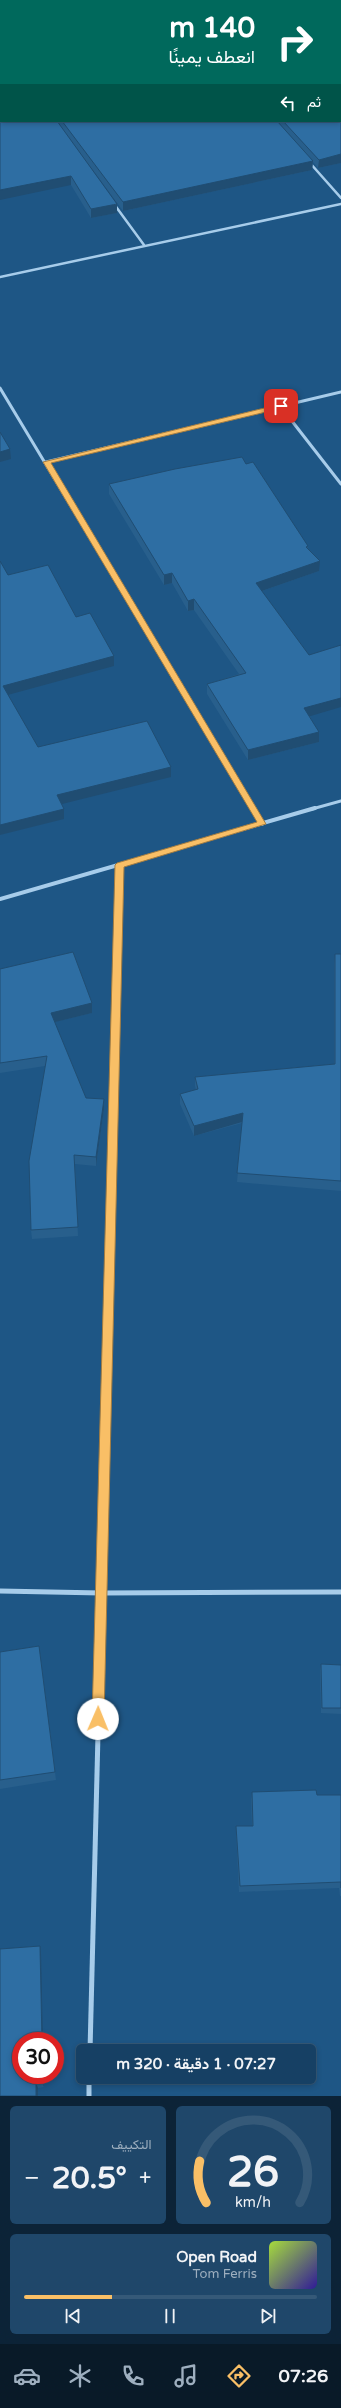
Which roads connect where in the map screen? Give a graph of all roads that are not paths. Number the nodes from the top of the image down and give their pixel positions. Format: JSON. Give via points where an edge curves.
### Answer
{"nodes":[{"id":1,"x":304,"y":157,"type":"edge"},
{"id":2,"x":341,"y":198,"type":"edge"},
{"id":3,"x":113,"y":202,"type":"edge"},
{"id":4,"x":341,"y":204,"type":"edge"},
{"id":5,"x":144,"y":245,"type":"junction"},
{"id":6,"x":0,"y":278,"type":"edge"},
{"id":7,"x":0,"y":388,"type":"edge"},
{"id":8,"x":341,"y":392,"type":"edge"},
{"id":9,"x":281,"y":406,"type":"junction"},
{"id":10,"x":46,"y":462,"type":"junction"},
{"id":11,"x":341,"y":484,"type":"edge"},
{"id":12,"x":341,"y":801,"type":"edge"},
{"id":13,"x":262,"y":824,"type":"junction"},
{"id":14,"x":120,"y":865,"type":"junction"},
{"id":15,"x":0,"y":899,"type":"edge"},
{"id":16,"x":0,"y":1591,"type":"edge"},
{"id":17,"x":341,"y":1592,"type":"edge"},
{"id":18,"x":101,"y":1593,"type":"junction"},
{"id":19,"x":90,"y":2044,"type":"edge"},
{"id":20,"x":89,"y":2084,"type":"edge"},
{"id":21,"x":89,"y":2096,"type":"edge"}],
"edges":[{"from":1,"to":2,"type":"street"},
{"from":3,"to":5,"type":"street"},
{"from":4,"to":5,"type":"street"},
{"from":5,"to":6,"type":"street"},
{"from":7,"to":10,"type":"street"},
{"from":8,"to":9,"type":"street"},
{"from":9,"to":10,"type":"street"},
{"from":9,"to":11,"type":"street"},
{"from":10,"to":13,"type":"street"},
{"from":12,"to":13,"type":"street"},
{"from":13,"to":14,"type":"street"},
{"from":14,"to":15,"type":"street"},
{"from":14,"to":18,"type":"street"},
{"from":16,"to":18,"type":"street"},
{"from":17,"to":18,"type":"street"},
{"from":18,"to":19,"type":"street"},
{"from":20,"to":21,"type":"street"}]}
